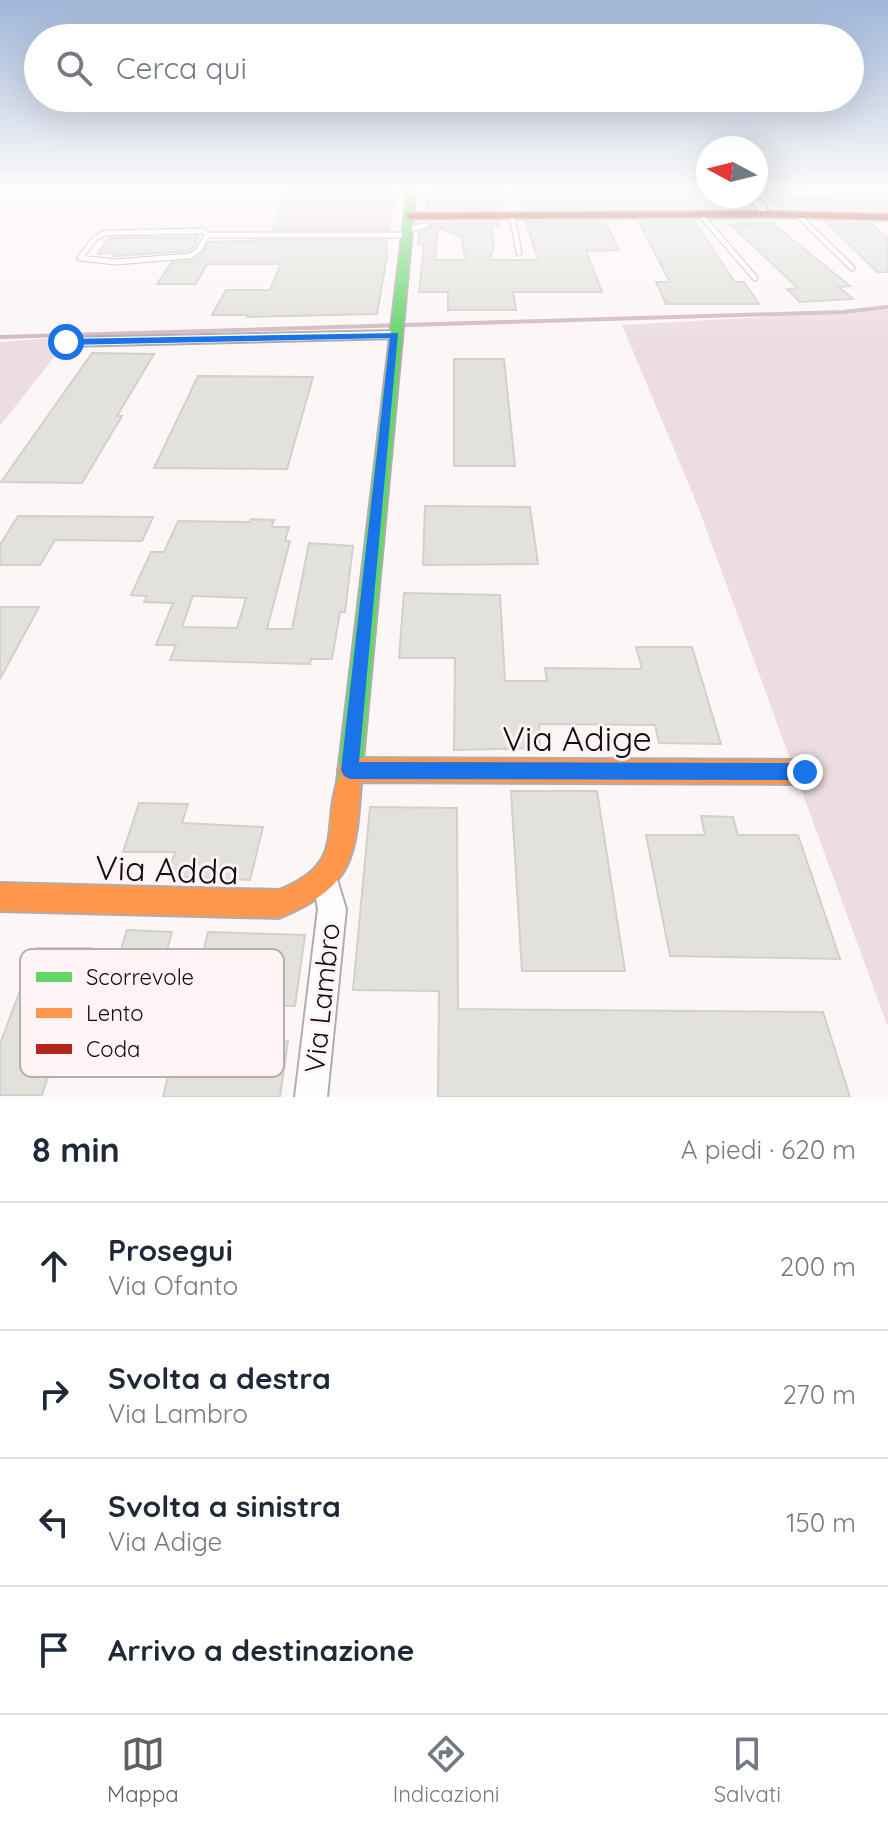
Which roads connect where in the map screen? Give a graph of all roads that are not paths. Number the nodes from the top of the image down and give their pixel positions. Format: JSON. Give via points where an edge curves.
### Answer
{"nodes":[{"id":1,"x":97,"y":237,"type":"edge"},
{"id":2,"x":206,"y":237,"type":"edge"},
{"id":3,"x":418,"y":237,"type":"edge"},
{"id":4,"x":516,"y":237,"type":"edge"},
{"id":5,"x":720,"y":237,"type":"edge"},
{"id":6,"x":821,"y":237,"type":"edge"},
{"id":7,"x":519,"y":253,"type":"dead end"},
{"id":8,"x":852,"y":268,"type":"dead end"},
{"id":9,"x":755,"y":278,"type":"dead end"},
{"id":10,"x":396,"y":330,"type":"junction"},
{"id":11,"x":66,"y":342,"type":"dead end"},
{"id":12,"x":350,"y":770,"type":"junction"},
{"id":13,"x":805,"y":772,"type":"dead end"},
{"id":14,"x":326,"y":882,"type":"junction"},
{"id":15,"x":0,"y":897,"type":"edge"},
{"id":16,"x":311,"y":1097,"type":"edge"}],
"edges":[{"from":1,"to":2,"type":"lane","via":[[80,258],[116,262],[190,256]]},
{"from":3,"to":10,"type":"street","name":"Via Lambro"},
{"from":4,"to":7,"type":"lane"},
{"from":5,"to":9,"type":"lane"},
{"from":6,"to":8,"type":"lane"},
{"from":10,"to":11,"type":"street"},
{"from":10,"to":12,"type":"street","name":"Via Lambro"},
{"from":12,"to":13,"type":"street","name":"Via Adige"},
{"from":12,"to":14,"type":"street","name":"Via Lambro","via":[[339,850]]},
{"from":14,"to":15,"type":"street","name":"Via Adda","via":[[306,896],[279,904]]},
{"from":14,"to":16,"type":"street","name":"Via Lambro","via":[[332,909]]}]}
